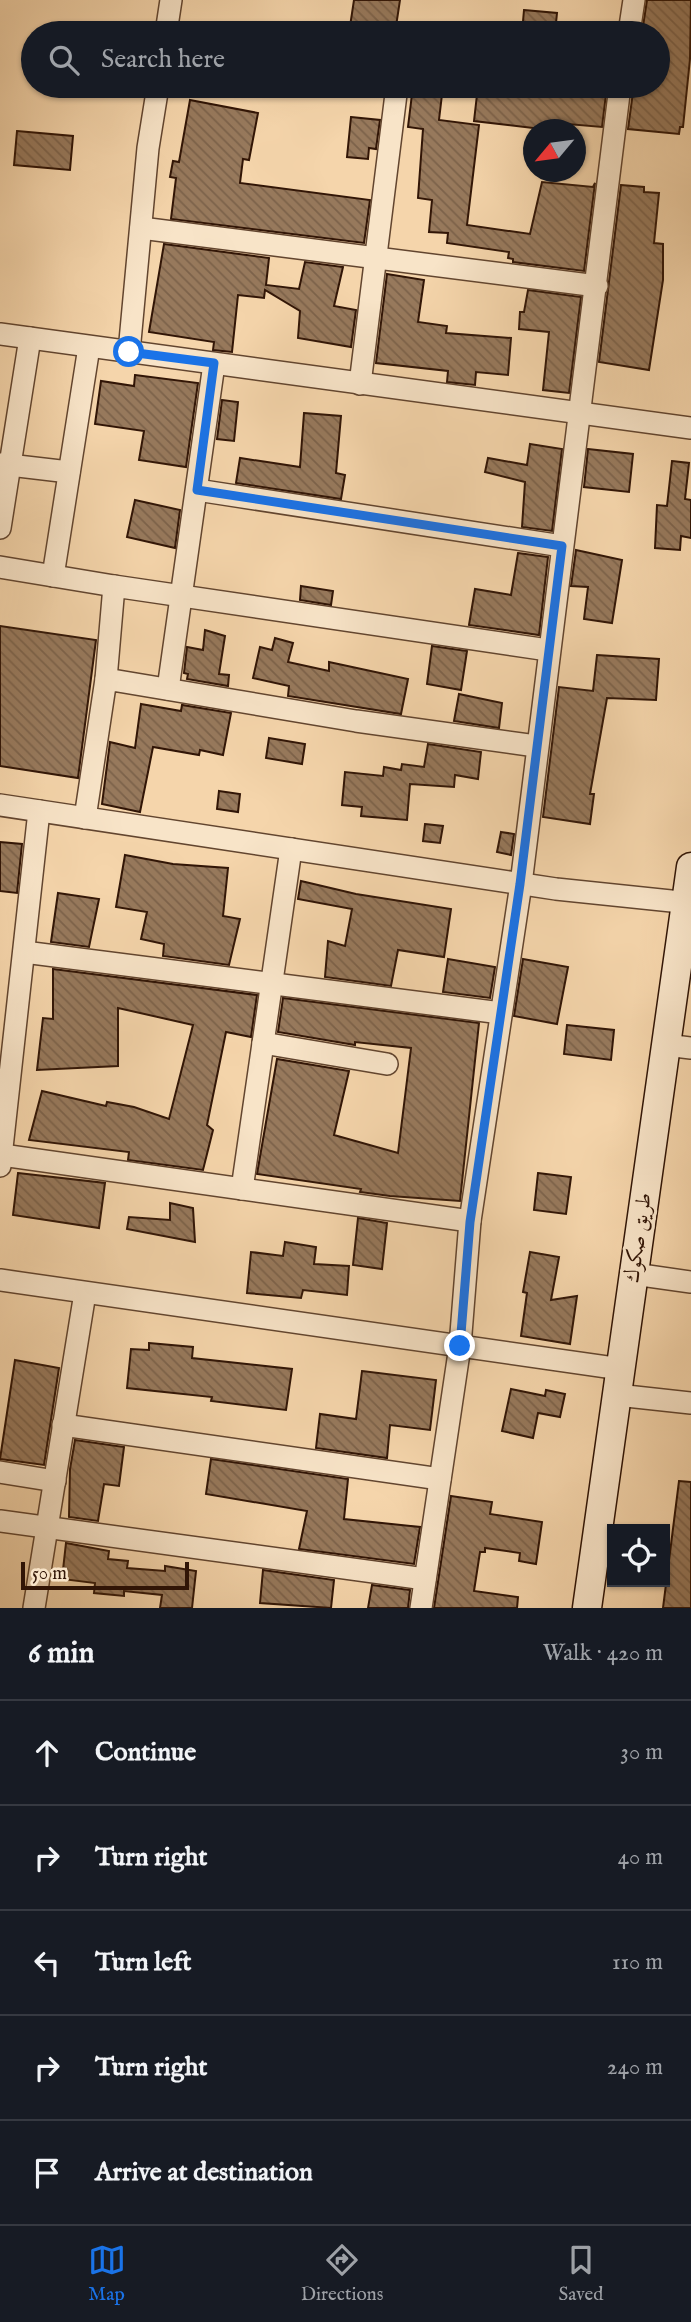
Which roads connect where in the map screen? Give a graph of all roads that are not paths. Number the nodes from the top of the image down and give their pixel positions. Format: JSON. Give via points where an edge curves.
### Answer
{"nodes":[{"id":1,"x":171,"y":0,"type":"edge"},
{"id":2,"x":634,"y":0,"type":"edge"},
{"id":3,"x":170,"y":21,"type":"edge"},
{"id":4,"x":631,"y":21,"type":"edge"},
{"id":5,"x":157,"y":98,"type":"edge"},
{"id":6,"x":396,"y":98,"type":"edge"},
{"id":7,"x":619,"y":98,"type":"edge"},
{"id":8,"x":141,"y":228,"type":"junction"},
{"id":9,"x":377,"y":257,"type":"junction"},
{"id":10,"x":597,"y":286,"type":"junction"},
{"id":11,"x":0,"y":334,"type":"edge"},
{"id":12,"x":30,"y":338,"type":"junction"},
{"id":13,"x":89,"y":346,"type":"junction"},
{"id":14,"x":129,"y":352,"type":"junction"},
{"id":15,"x":214,"y":363,"type":"junction"},
{"id":16,"x":360,"y":384,"type":"junction"},
{"id":17,"x":579,"y":413,"type":"junction"},
{"id":18,"x":691,"y":428,"type":"edge"},
{"id":19,"x":5,"y":464,"type":"edge"},
{"id":20,"x":69,"y":472,"type":"junction"},
{"id":21,"x":197,"y":490,"type":"junction"},
{"id":22,"x":0,"y":528,"type":"edge"},
{"id":23,"x":562,"y":546,"type":"junction"},
{"id":24,"x":0,"y":567,"type":"edge"},
{"id":25,"x":53,"y":576,"type":"junction"},
{"id":26,"x":114,"y":586,"type":"junction"},
{"id":27,"x":181,"y":597,"type":"junction"},
{"id":28,"x":548,"y":650,"type":"junction"},
{"id":29,"x":106,"y":679,"type":"junction"},
{"id":30,"x":168,"y":689,"type":"junction"},
{"id":31,"x":536,"y":746,"type":"junction"},
{"id":32,"x":0,"y":804,"type":"edge"},
{"id":33,"x":39,"y":811,"type":"junction"},
{"id":34,"x":85,"y":818,"type":"junction"},
{"id":35,"x":291,"y":849,"type":"junction"},
{"id":36,"x":691,"y":867,"type":"edge"},
{"id":37,"x":520,"y":884,"type":"junction"},
{"id":38,"x":689,"y":903,"type":"edge"},
{"id":39,"x":24,"y":952,"type":"junction"},
{"id":40,"x":271,"y":985,"type":"junction"},
{"id":41,"x":501,"y":1013,"type":"junction"},
{"id":42,"x":263,"y":1043,"type":"junction"},
{"id":43,"x":679,"y":1046,"type":"edge"},
{"id":44,"x":387,"y":1064,"type":"dead end"},
{"id":45,"x":1,"y":1160,"type":"edge"},
{"id":46,"x":242,"y":1189,"type":"junction"},
{"id":47,"x":470,"y":1222,"type":"junction"},
{"id":48,"x":634,"y":1274,"type":"junction"},
{"id":49,"x":0,"y":1280,"type":"edge"},
{"id":50,"x":691,"y":1282,"type":"edge"},
{"id":51,"x":85,"y":1293,"type":"junction"},
{"id":52,"x":460,"y":1346,"type":"junction"},
{"id":53,"x":619,"y":1382,"type":"junction"},
{"id":54,"x":691,"y":1403,"type":"edge"},
{"id":55,"x":63,"y":1425,"type":"junction"},
{"id":56,"x":1,"y":1475,"type":"edge"},
{"id":57,"x":440,"y":1479,"type":"junction"},
{"id":58,"x":55,"y":1481,"type":"junction"},
{"id":59,"x":0,"y":1521,"type":"edge"},
{"id":60,"x":47,"y":1526,"type":"junction"},
{"id":61,"x":425,"y":1579,"type":"junction"},
{"id":62,"x":34,"y":1608,"type":"edge"},
{"id":63,"x":421,"y":1608,"type":"edge"},
{"id":64,"x":587,"y":1608,"type":"edge"}],
"edges":[{"from":1,"to":3,"type":"street"},
{"from":2,"to":4,"type":"street"},
{"from":5,"to":8,"type":"street"},
{"from":6,"to":9,"type":"street"},
{"from":7,"to":10,"type":"street"},
{"from":8,"to":9,"type":"street"},
{"from":8,"to":14,"type":"street"},
{"from":9,"to":10,"type":"street"},
{"from":9,"to":16,"type":"street"},
{"from":10,"to":17,"type":"street"},
{"from":11,"to":12,"type":"street"},
{"from":12,"to":13,"type":"street"},
{"from":12,"to":19,"type":"street"},
{"from":13,"to":14,"type":"street"},
{"from":13,"to":20,"type":"street"},
{"from":14,"to":15,"type":"street"},
{"from":15,"to":16,"type":"street"},
{"from":15,"to":21,"type":"street"},
{"from":16,"to":17,"type":"street"},
{"from":17,"to":18,"type":"street"},
{"from":17,"to":23,"type":"street"},
{"from":19,"to":20,"type":"street"},
{"from":19,"to":22,"type":"street"},
{"from":20,"to":25,"type":"street"},
{"from":21,"to":23,"type":"street"},
{"from":21,"to":27,"type":"street"},
{"from":23,"to":28,"type":"street"},
{"from":24,"to":25,"type":"street"},
{"from":25,"to":26,"type":"street"},
{"from":26,"to":27,"type":"street"},
{"from":26,"to":29,"type":"street"},
{"from":27,"to":28,"type":"street"},
{"from":27,"to":30,"type":"street"},
{"from":28,"to":31,"type":"street"},
{"from":29,"to":30,"type":"street"},
{"from":29,"to":34,"type":"street"},
{"from":30,"to":31,"type":"street"},
{"from":31,"to":37,"type":"street"},
{"from":32,"to":33,"type":"street"},
{"from":33,"to":34,"type":"street"},
{"from":33,"to":39,"type":"street"},
{"from":34,"to":35,"type":"street"},
{"from":35,"to":37,"type":"street"},
{"from":35,"to":40,"type":"street"},
{"from":36,"to":38,"type":"street","name":"طريق صكوك"},
{"from":37,"to":38,"type":"street"},
{"from":37,"to":41,"type":"street"},
{"from":38,"to":43,"type":"street","name":"طريق صكوك"},
{"from":39,"to":40,"type":"street"},
{"from":39,"to":45,"type":"street"},
{"from":40,"to":41,"type":"street"},
{"from":40,"to":42,"type":"street"},
{"from":41,"to":47,"type":"street"},
{"from":42,"to":44,"type":"street"},
{"from":42,"to":46,"type":"street"},
{"from":43,"to":48,"type":"street","name":"طريق صكوك"},
{"from":45,"to":46,"type":"street"},
{"from":46,"to":47,"type":"street"},
{"from":47,"to":52,"type":"street"},
{"from":48,"to":50,"type":"street"},
{"from":48,"to":53,"type":"street","name":"طريق صكوك"},
{"from":49,"to":51,"type":"street"},
{"from":51,"to":52,"type":"street"},
{"from":51,"to":55,"type":"street"},
{"from":52,"to":53,"type":"street"},
{"from":52,"to":57,"type":"street"},
{"from":53,"to":54,"type":"street"},
{"from":53,"to":64,"type":"street","name":"طريق صكوك"},
{"from":55,"to":57,"type":"street"},
{"from":55,"to":58,"type":"street"},
{"from":56,"to":58,"type":"street"},
{"from":57,"to":61,"type":"street"},
{"from":58,"to":60,"type":"street"},
{"from":59,"to":60,"type":"street"},
{"from":60,"to":61,"type":"street"},
{"from":60,"to":62,"type":"street"},
{"from":61,"to":63,"type":"street"}]}
